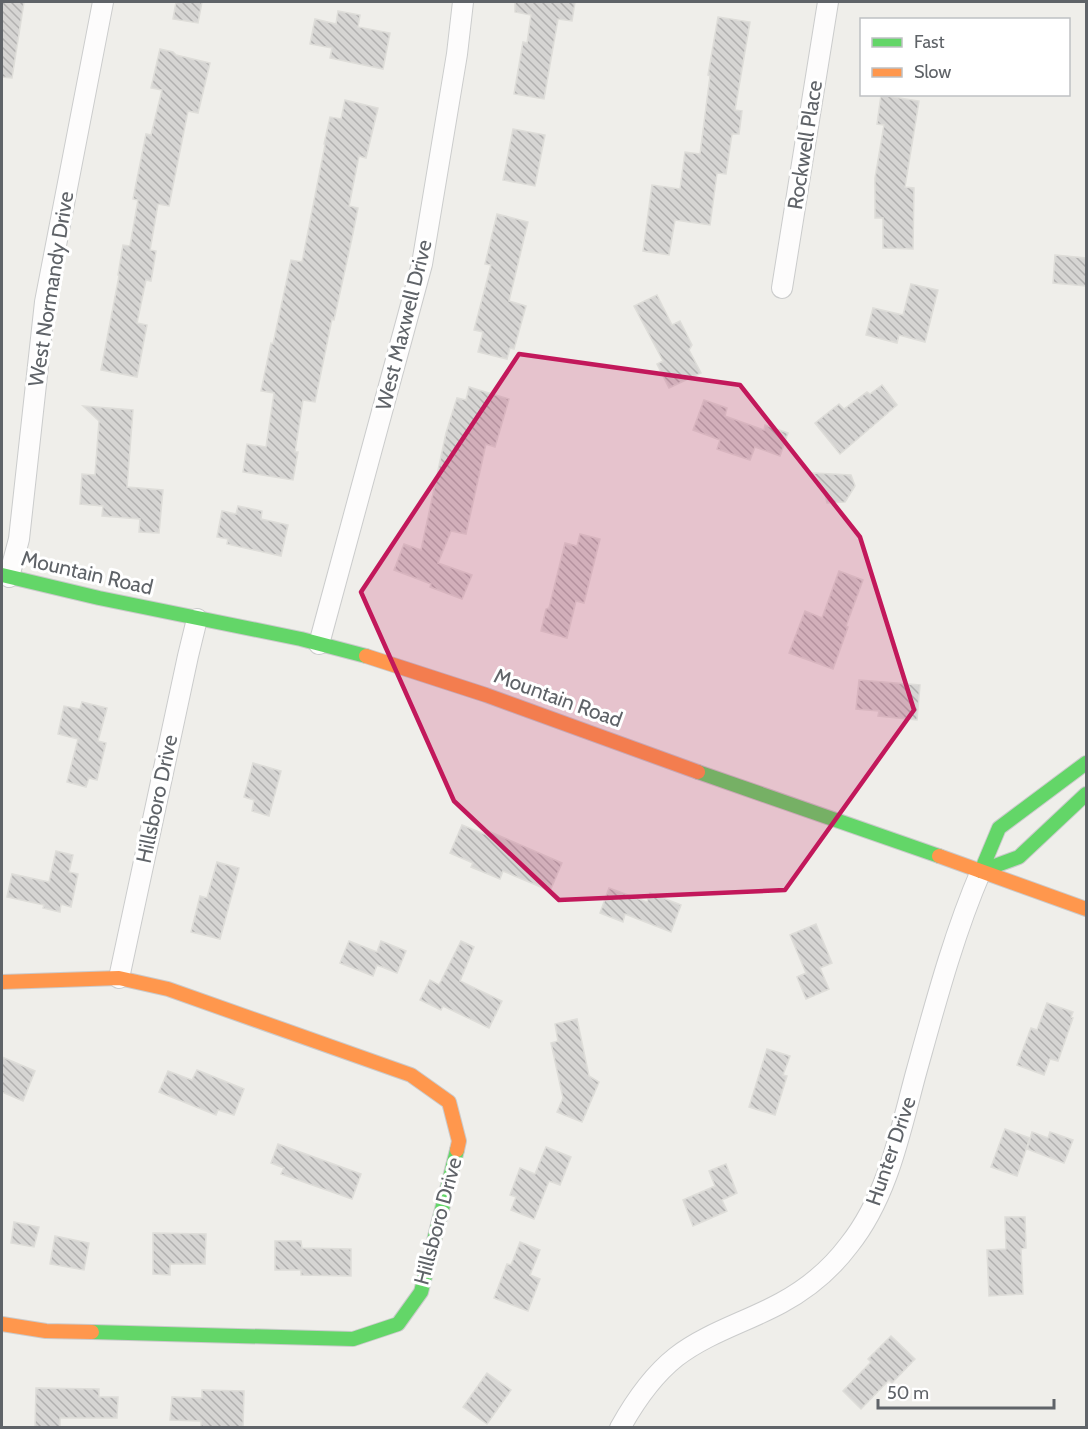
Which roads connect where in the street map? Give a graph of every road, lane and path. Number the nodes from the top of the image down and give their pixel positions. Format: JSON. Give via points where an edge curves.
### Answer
{"nodes":[{"id":1,"x":103,"y":2,"type":"edge"},
{"id":2,"x":464,"y":2,"type":"edge"},
{"id":3,"x":828,"y":2,"type":"edge"},
{"id":4,"x":782,"y":288,"type":"dead end"},
{"id":5,"x":5,"y":576,"type":"edge"},
{"id":6,"x":198,"y":619,"type":"junction"},
{"id":7,"x":319,"y":644,"type":"junction"},
{"id":8,"x":1086,"y":763,"type":"edge"},
{"id":9,"x":1086,"y":794,"type":"edge"},
{"id":10,"x":981,"y":871,"type":"junction"},
{"id":11,"x":1086,"y":909,"type":"edge"},
{"id":12,"x":120,"y":978,"type":"junction"},
{"id":13,"x":2,"y":982,"type":"edge"},
{"id":14,"x":2,"y":1324,"type":"edge"},
{"id":15,"x":620,"y":1428,"type":"edge"}],
"edges":[{"from":1,"to":5,"type":"street","name":"West Normandy Drive","via":[[45,302],[19,539]]},
{"from":2,"to":7,"type":"street","name":"West Maxwell Drive","via":[[422,264]]},
{"from":3,"to":4,"type":"street","name":"Rockwell Place"},
{"from":5,"to":6,"type":"street","name":"Mountain Road"},
{"from":6,"to":7,"type":"street","name":"Mountain Road"},
{"from":6,"to":12,"type":"street","name":"Hillsboro Drive"},
{"from":7,"to":10,"type":"street","name":"Mountain Road","via":[[449,681]]},
{"from":8,"to":10,"type":"street","via":[[999,828]]},
{"from":9,"to":10,"type":"street","via":[[1019,857]]},
{"from":10,"to":11,"type":"street","name":"Mountain Road"},
{"from":10,"to":15,"type":"street","name":"Hunter Drive","via":[[951,950],[882,1191],[860,1230],[807,1287],[676,1357],[632,1406]]},
{"from":12,"to":13,"type":"street","name":"Hillsboro Drive"},
{"from":12,"to":14,"type":"street","name":"Hillsboro Drive","via":[[168,989],[411,1075],[449,1102],[459,1141],[421,1292],[398,1324],[353,1339],[46,1331]]}]}
